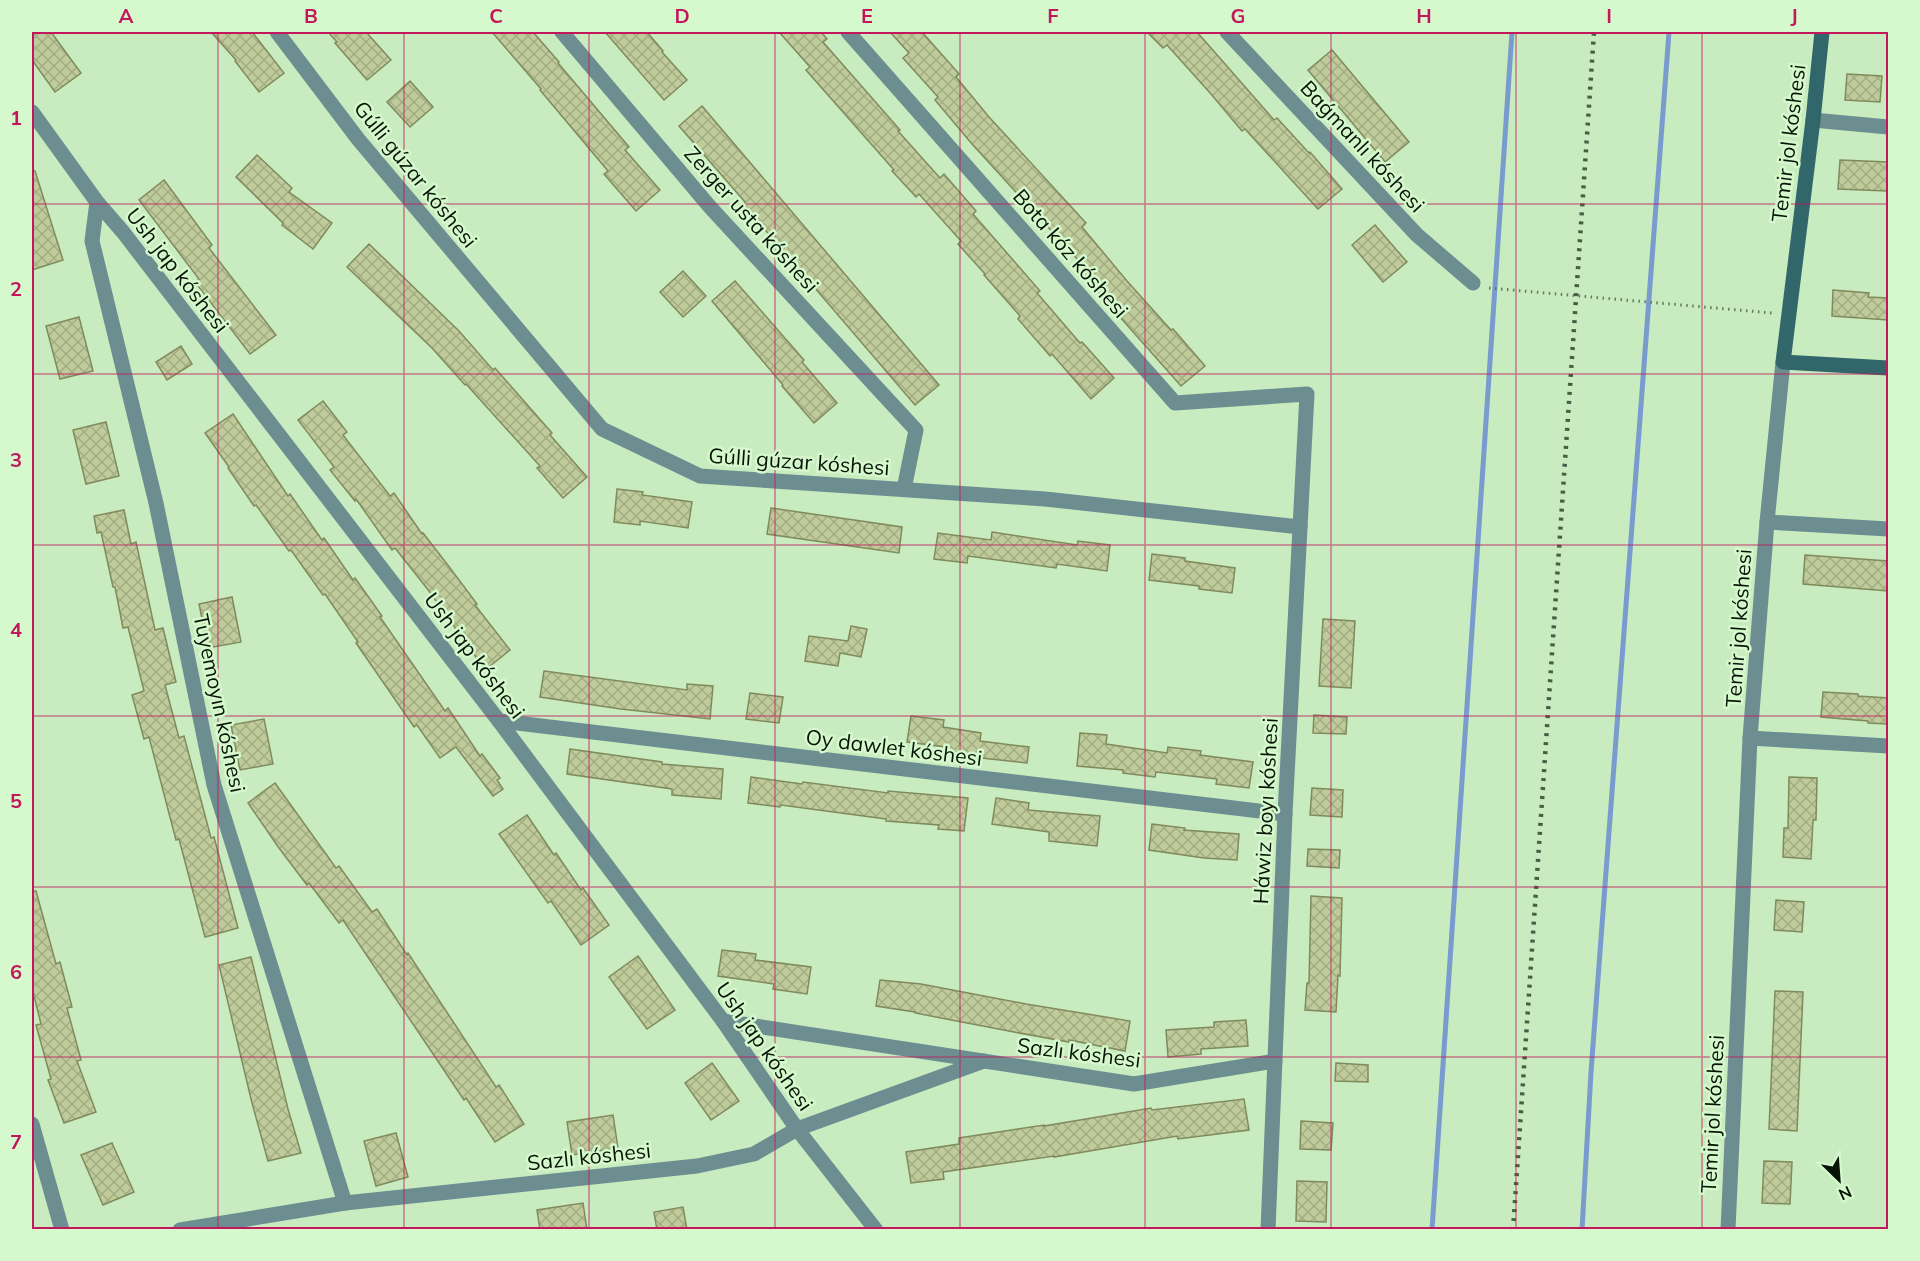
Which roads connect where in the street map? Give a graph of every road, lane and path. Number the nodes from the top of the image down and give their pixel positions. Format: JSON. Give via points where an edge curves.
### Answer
{"nodes":[{"id":1,"x":277,"y":32,"type":"edge"},
{"id":2,"x":562,"y":32,"type":"edge"},
{"id":3,"x":848,"y":32,"type":"edge"},
{"id":4,"x":1227,"y":32,"type":"edge"},
{"id":5,"x":1822,"y":32,"type":"edge"},
{"id":6,"x":32,"y":112,"type":"edge"},
{"id":7,"x":1813,"y":120,"type":"junction"},
{"id":8,"x":1888,"y":127,"type":"edge"},
{"id":9,"x":97,"y":202,"type":"junction"},
{"id":10,"x":1473,"y":283,"type":"joint"},
{"id":11,"x":1789,"y":314,"type":"junction"},
{"id":12,"x":1783,"y":362,"type":"junction"},
{"id":13,"x":1888,"y":368,"type":"edge"},
{"id":14,"x":1307,"y":394,"type":"joint"},
{"id":15,"x":904,"y":489,"type":"junction"},
{"id":16,"x":1767,"y":522,"type":"junction"},
{"id":17,"x":1300,"y":527,"type":"junction"},
{"id":18,"x":1888,"y":529,"type":"edge"},
{"id":19,"x":499,"y":721,"type":"junction"},
{"id":20,"x":1750,"y":738,"type":"junction"},
{"id":21,"x":1888,"y":746,"type":"edge"},
{"id":22,"x":1285,"y":814,"type":"junction"},
{"id":23,"x":723,"y":1021,"type":"junction"},
{"id":24,"x":984,"y":1061,"type":"junction"},
{"id":25,"x":1275,"y":1061,"type":"junction"},
{"id":26,"x":32,"y":1124,"type":"edge"},
{"id":27,"x":797,"y":1129,"type":"junction"},
{"id":28,"x":345,"y":1203,"type":"junction"},
{"id":29,"x":62,"y":1230,"type":"edge"},
{"id":30,"x":180,"y":1230,"type":"edge"},
{"id":31,"x":876,"y":1230,"type":"edge"},
{"id":32,"x":1268,"y":1230,"type":"edge"},
{"id":33,"x":1728,"y":1230,"type":"edge"}],
"edges":[{"from":1,"to":15,"type":"street","name":"Gúlli gúzar kóshesi","via":[[358,139],[602,429],[700,476]]},
{"from":2,"to":15,"type":"street","name":"Zerger usta kóshesi","via":[[710,207],[916,430]]},
{"from":3,"to":14,"type":"street","name":"Bota kóz kóshesi","via":[[1175,403]]},
{"from":4,"to":10,"type":"street","name":"Baǵmanlı kóshesi","via":[[1417,235]]},
{"from":5,"to":7,"type":"street","name":"Temir jol kóshesi"},
{"from":6,"to":9,"type":"street","name":"Ush jap kóshesi"},
{"from":7,"to":8,"type":"street"},
{"from":7,"to":11,"type":"street","name":"Temir jol kóshesi"},
{"from":9,"to":19,"type":"street","name":"Ush jap kóshesi"},
{"from":9,"to":28,"type":"street","name":"Tuyemoyın kóshesi","via":[[92,241],[156,503],[214,785]]},
{"from":10,"to":11,"type":"path","via":[[1481,287]]},
{"from":11,"to":12,"type":"street","name":"Temir jol kóshesi"},
{"from":12,"to":13,"type":"street"},
{"from":12,"to":16,"type":"street","name":"Temir jol kóshesi"},
{"from":14,"to":17,"type":"street","name":"Háwiz boyı kóshesi"},
{"from":15,"to":17,"type":"street","name":"Gúlli gúzar kóshesi","via":[[1045,499]]},
{"from":16,"to":18,"type":"street"},
{"from":16,"to":20,"type":"street","name":"Temir jol kóshesi"},
{"from":17,"to":22,"type":"street","name":"Háwiz boyı kóshesi"},
{"from":19,"to":22,"type":"street","name":"Oy dawlet kóshesi"},
{"from":19,"to":23,"type":"street","name":"Ush jap kóshesi"},
{"from":20,"to":21,"type":"street"},
{"from":20,"to":33,"type":"street","name":"Temir jol kóshesi"},
{"from":22,"to":25,"type":"street","name":"Háwiz boyı kóshesi"},
{"from":23,"to":24,"type":"street","name":"Sazlı kóshesi"},
{"from":23,"to":27,"type":"street","name":"Ush jap kóshesi"},
{"from":24,"to":25,"type":"street","name":"Sazlı kóshesi","via":[[1134,1084]]},
{"from":24,"to":27,"type":"street","name":"Sazlı kóshesi"},
{"from":25,"to":32,"type":"street","name":"Háwiz boyı kóshesi"},
{"from":26,"to":29,"type":"street"},
{"from":27,"to":28,"type":"street","name":"Sazlı kóshesi","via":[[754,1154],[697,1166]]},
{"from":27,"to":31,"type":"street","name":"Ush jap kóshesi"},
{"from":28,"to":30,"type":"street","name":"Sazlı kóshesi"}]}
